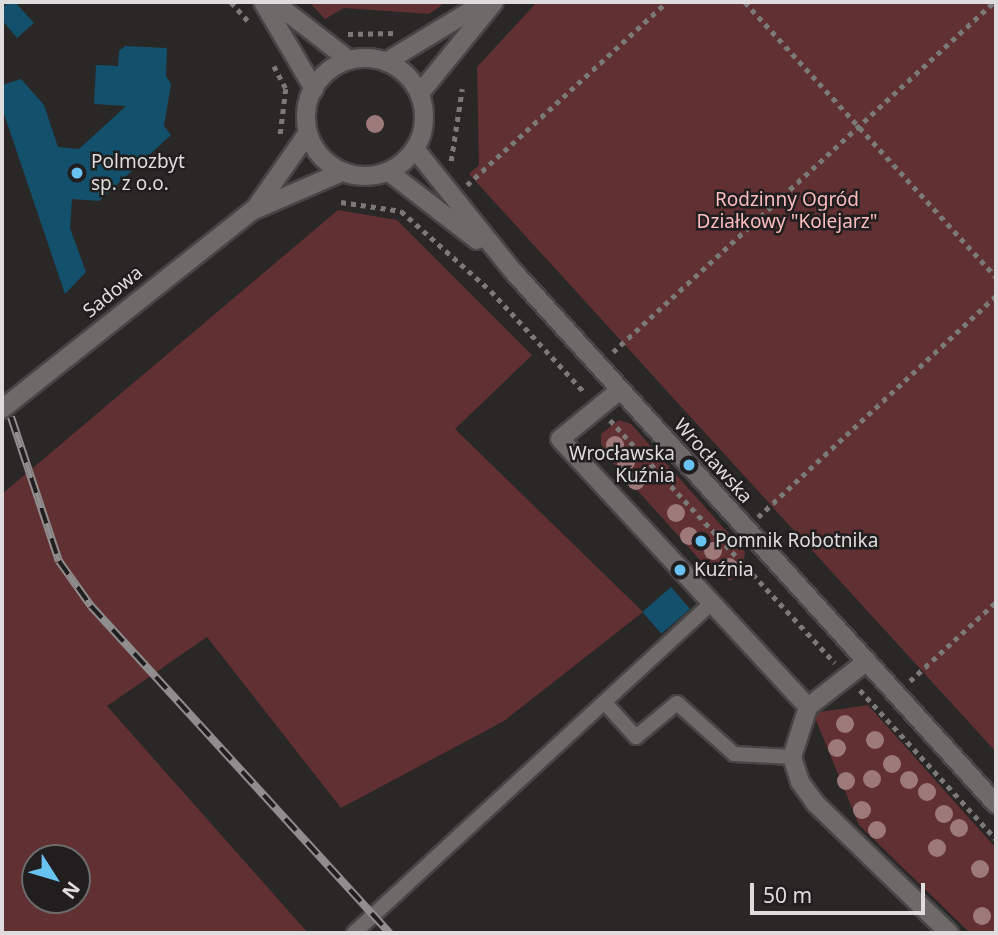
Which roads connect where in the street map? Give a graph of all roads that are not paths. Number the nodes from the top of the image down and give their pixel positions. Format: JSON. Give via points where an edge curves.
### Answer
{"nodes":[{"id":1,"x":263,"y":2,"type":"edge"},
{"id":2,"x":274,"y":2,"type":"edge"},
{"id":3,"x":485,"y":2,"type":"edge"},
{"id":4,"x":494,"y":2,"type":"edge"},
{"id":5,"x":349,"y":60,"type":"junction"},
{"id":6,"x":386,"y":62,"type":"junction"},
{"id":7,"x":313,"y":89,"type":"junction"},
{"id":8,"x":420,"y":93,"type":"junction"},
{"id":9,"x":308,"y":133,"type":"junction"},
{"id":10,"x":415,"y":149,"type":"junction"},
{"id":11,"x":342,"y":172,"type":"junction"},
{"id":12,"x":389,"y":172,"type":"junction"},
{"id":13,"x":252,"y":211,"type":"junction"},
{"id":14,"x":512,"y":270,"type":"junction"},
{"id":15,"x":620,"y":390,"type":"junction"},
{"id":16,"x":2,"y":409,"type":"edge"},
{"id":17,"x":711,"y":603,"type":"junction"},
{"id":18,"x":867,"y":661,"type":"junction"},
{"id":19,"x":605,"y":703,"type":"junction"},
{"id":20,"x":808,"y":707,"type":"junction"},
{"id":21,"x":792,"y":757,"type":"junction"},
{"id":22,"x":996,"y":804,"type":"edge"},
{"id":23,"x":354,"y":933,"type":"edge"},
{"id":24,"x":949,"y":933,"type":"edge"}],
"edges":[{"from":1,"to":7,"type":"main road"},
{"from":2,"to":5,"type":"main road"},
{"from":3,"to":6,"type":"main road"},
{"from":4,"to":8,"type":"main road"},
{"from":5,"to":6,"type":"main road"},
{"from":5,"to":7,"type":"main road","via":[[329,71]]},
{"from":6,"to":8,"type":"main road","via":[[412,80]]},
{"from":7,"to":9,"type":"main road","via":[[307,110]]},
{"from":8,"to":10,"type":"main road","via":[[423,131]]},
{"from":9,"to":11,"type":"main road","via":[[327,162]]},
{"from":9,"to":13,"type":"main road","name":"Sadowa"},
{"from":10,"to":12,"type":"main road"},
{"from":10,"to":14,"type":"main road","name":"Wrocławska"},
{"from":11,"to":12,"type":"main road","via":[[373,176]]},
{"from":11,"to":13,"type":"main road","name":"Sadowa"},
{"from":12,"to":14,"type":"main road","name":"Wrocławska"},
{"from":13,"to":16,"type":"main road","name":"Sadowa"},
{"from":14,"to":15,"type":"main road","name":"Wrocławska"},
{"from":15,"to":17,"type":"main road","via":[[560,439]]},
{"from":15,"to":18,"type":"main road","name":"Wrocławska"},
{"from":17,"to":19,"type":"lane"},
{"from":17,"to":20,"type":"main road"},
{"from":18,"to":20,"type":"main road"},
{"from":18,"to":22,"type":"main road","name":"Wrocławska"},
{"from":19,"to":21,"type":"lane","via":[[636,737],[677,703],[734,754]]},
{"from":19,"to":23,"type":"lane"},
{"from":20,"to":21,"type":"main road"},
{"from":21,"to":24,"type":"main road","via":[[800,782],[815,803]]}]}
